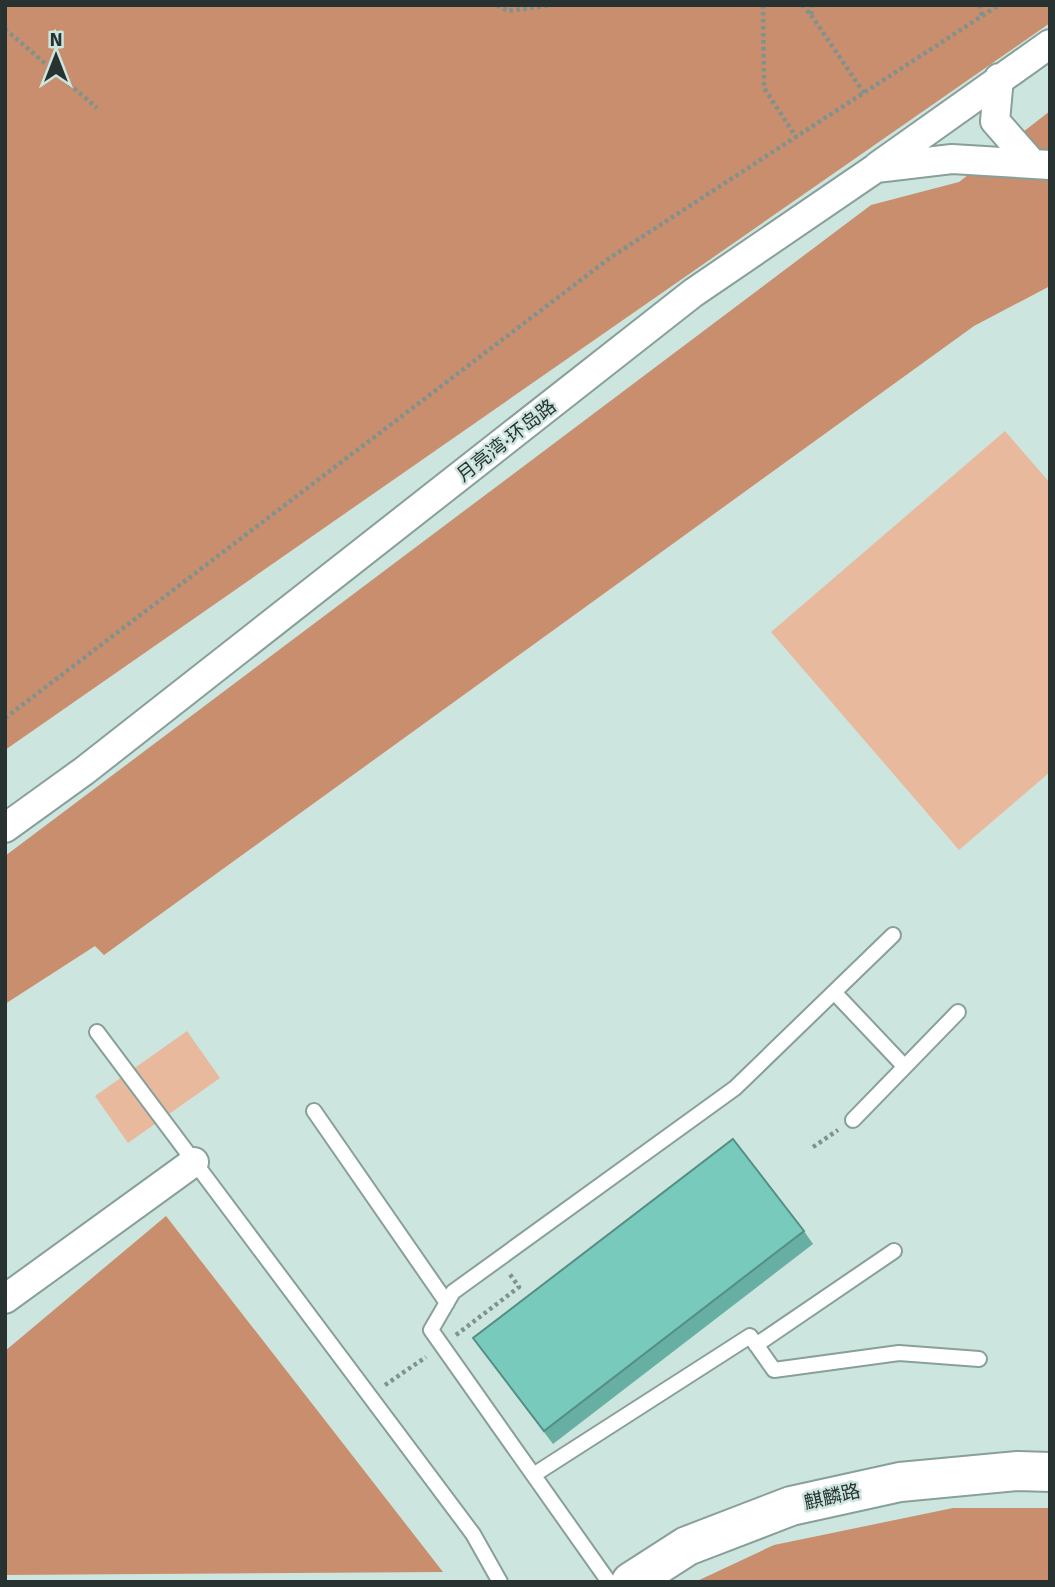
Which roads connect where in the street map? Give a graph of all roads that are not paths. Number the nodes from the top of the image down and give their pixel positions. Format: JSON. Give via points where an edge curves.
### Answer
{"nodes":[{"id":1,"x":1050,"y":44,"type":"edge"},
{"id":2,"x":999,"y":78,"type":"junction"},
{"id":3,"x":1040,"y":163,"type":"edge"},
{"id":4,"x":876,"y":168,"type":"junction"},
{"id":5,"x":5,"y":828,"type":"edge"},
{"id":6,"x":893,"y":935,"type":"dead end"},
{"id":7,"x":834,"y":992,"type":"junction"},
{"id":8,"x":958,"y":1012,"type":"dead end"},
{"id":9,"x":97,"y":1032,"type":"dead end"},
{"id":10,"x":904,"y":1066,"type":"junction"},
{"id":11,"x":314,"y":1111,"type":"dead end"},
{"id":12,"x":853,"y":1120,"type":"road end"},
{"id":13,"x":194,"y":1161,"type":"junction"},
{"id":14,"x":894,"y":1251,"type":"dead end"},
{"id":15,"x":5,"y":1299,"type":"edge"},
{"id":16,"x":447,"y":1303,"type":"junction"},
{"id":17,"x":756,"y":1345,"type":"junction"},
{"id":18,"x":979,"y":1359,"type":"dead end"},
{"id":19,"x":1050,"y":1472,"type":"edge"},
{"id":20,"x":535,"y":1474,"type":"junction"},
{"id":21,"x":500,"y":1582,"type":"edge"},
{"id":22,"x":609,"y":1582,"type":"edge"},
{"id":23,"x":632,"y":1582,"type":"edge"}],
"edges":[{"from":1,"to":2,"type":"street"},
{"from":2,"to":3,"type":"street","via":[[995,121]]},
{"from":2,"to":4,"type":"street"},
{"from":3,"to":4,"type":"street","name":"月亮湾·环岛路","via":[[952,159]]},
{"from":4,"to":5,"type":"street","name":"月亮湾·环岛路","via":[[693,293]]},
{"from":6,"to":7,"type":"lane"},
{"from":7,"to":10,"type":"lane"},
{"from":7,"to":16,"type":"lane","via":[[734,1088],[453,1292]]},
{"from":8,"to":10,"type":"lane"},
{"from":9,"to":13,"type":"lane"},
{"from":10,"to":12,"type":"lane"},
{"from":11,"to":16,"type":"lane"},
{"from":13,"to":15,"type":"street"},
{"from":13,"to":21,"type":"lane","via":[[473,1534]]},
{"from":14,"to":17,"type":"lane"},
{"from":16,"to":20,"type":"lane","via":[[431,1330]]},
{"from":17,"to":18,"type":"lane","via":[[774,1370],[899,1353]]},
{"from":17,"to":20,"type":"lane","via":[[750,1336]]},
{"from":19,"to":23,"type":"street","name":"麒麟路","via":[[900,1482],[791,1506],[687,1546]]},
{"from":20,"to":22,"type":"lane"}]}
